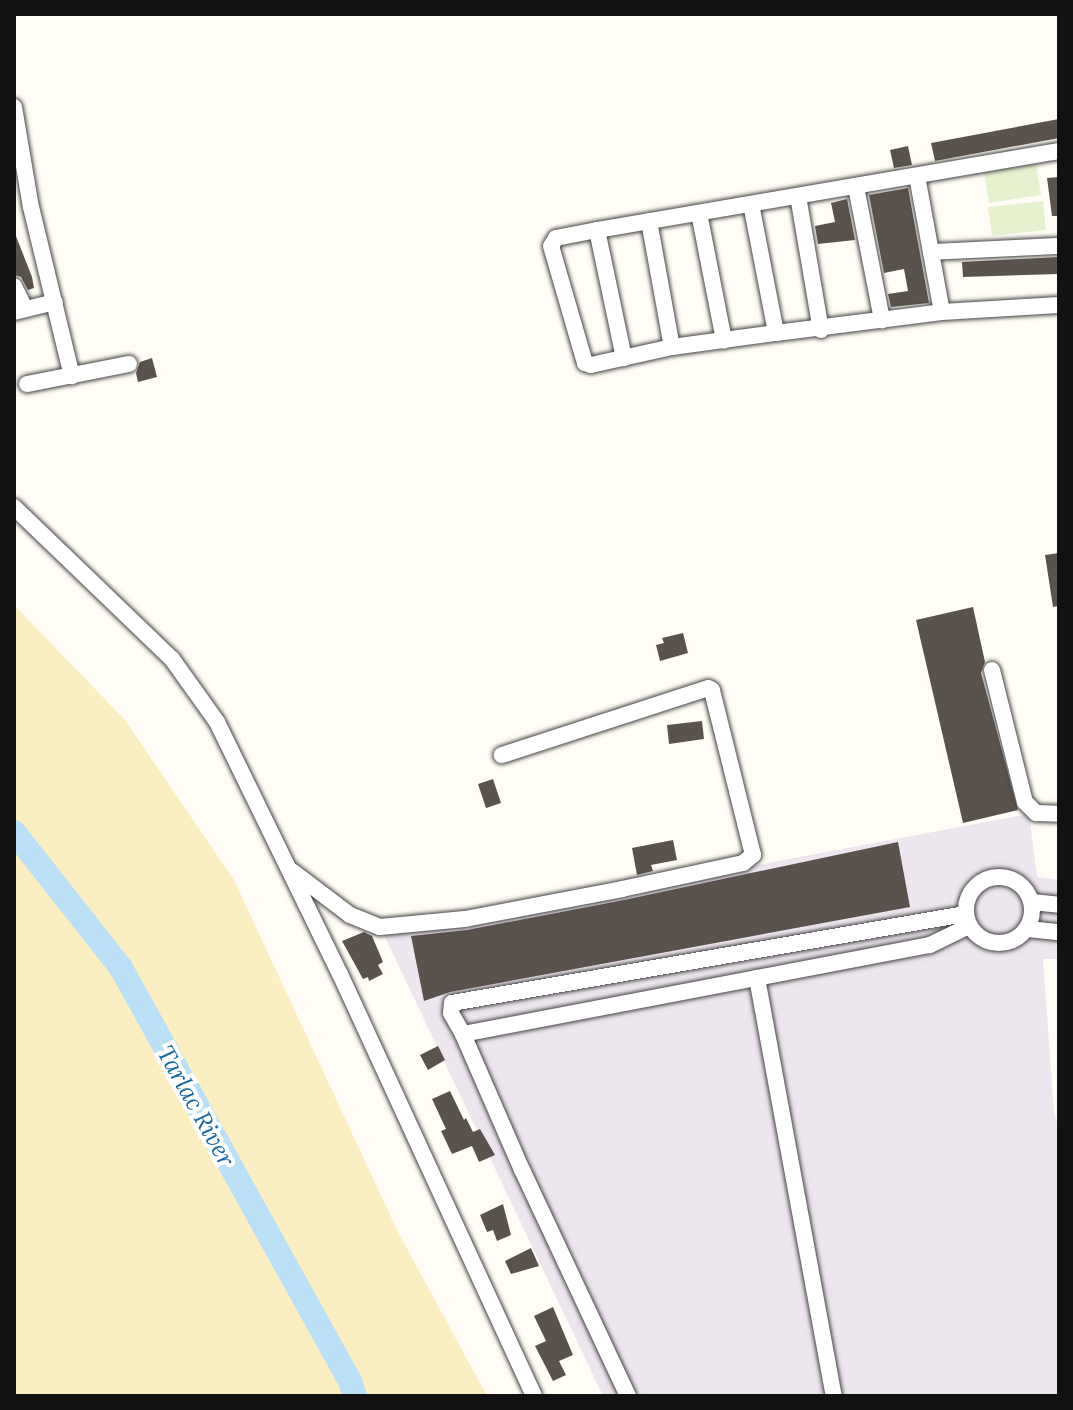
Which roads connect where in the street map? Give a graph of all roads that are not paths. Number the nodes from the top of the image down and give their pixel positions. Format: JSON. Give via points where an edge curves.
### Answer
{"nodes":[{"id":1,"x":14,"y":107,"type":"edge"},
{"id":2,"x":1059,"y":151,"type":"edge"},
{"id":3,"x":917,"y":176,"type":"junction"},
{"id":4,"x":856,"y":187,"type":"junction"},
{"id":5,"x":798,"y":196,"type":"junction"},
{"id":6,"x":751,"y":204,"type":"junction"},
{"id":7,"x":31,"y":207,"type":"junction"},
{"id":8,"x":699,"y":213,"type":"junction"},
{"id":9,"x":14,"y":214,"type":"edge"},
{"id":10,"x":649,"y":221,"type":"junction"},
{"id":11,"x":597,"y":230,"type":"junction"},
{"id":12,"x":1059,"y":246,"type":"edge"},
{"id":13,"x":931,"y":252,"type":"junction"},
{"id":14,"x":14,"y":286,"type":"edge"},
{"id":15,"x":55,"y":302,"type":"junction"},
{"id":16,"x":1059,"y":305,"type":"edge"},
{"id":17,"x":19,"y":311,"type":"edge"},
{"id":18,"x":942,"y":312,"type":"junction"},
{"id":19,"x":882,"y":320,"type":"junction"},
{"id":20,"x":821,"y":330,"type":"junction"},
{"id":21,"x":776,"y":333,"type":"junction"},
{"id":22,"x":724,"y":341,"type":"junction"},
{"id":23,"x":672,"y":347,"type":"junction"},
{"id":24,"x":624,"y":358,"type":"junction"},
{"id":25,"x":129,"y":364,"type":"dead end"},
{"id":26,"x":72,"y":376,"type":"junction"},
{"id":27,"x":27,"y":384,"type":"dead end"},
{"id":28,"x":14,"y":507,"type":"edge"},
{"id":29,"x":992,"y":670,"type":"dead end"},
{"id":30,"x":502,"y":755,"type":"dead end"},
{"id":31,"x":1059,"y":814,"type":"edge"},
{"id":32,"x":287,"y":867,"type":"junction"},
{"id":33,"x":1032,"y":902,"type":"junction"},
{"id":34,"x":1059,"y":905,"type":"edge"},
{"id":35,"x":967,"y":920,"type":"junction"},
{"id":36,"x":1028,"y":929,"type":"junction"},
{"id":37,"x":1059,"y":932,"type":"edge"},
{"id":38,"x":757,"y":978,"type":"junction"},
{"id":39,"x":463,"y":1034,"type":"junction"},
{"id":40,"x":534,"y":1396,"type":"edge"},
{"id":41,"x":628,"y":1396,"type":"edge"},
{"id":42,"x":834,"y":1396,"type":"edge"}],
"edges":[{"from":1,"to":7,"type":"street"},
{"from":2,"to":3,"type":"street"},
{"from":3,"to":4,"type":"street"},
{"from":3,"to":13,"type":"street"},
{"from":4,"to":5,"type":"street"},
{"from":4,"to":19,"type":"street"},
{"from":5,"to":6,"type":"street"},
{"from":5,"to":20,"type":"street"},
{"from":6,"to":8,"type":"street"},
{"from":6,"to":21,"type":"street"},
{"from":7,"to":9,"type":"street"},
{"from":7,"to":15,"type":"street"},
{"from":8,"to":10,"type":"street"},
{"from":8,"to":22,"type":"street"},
{"from":10,"to":11,"type":"street"},
{"from":10,"to":23,"type":"street"},
{"from":11,"to":24,"type":"street"},
{"from":11,"to":24,"type":"street","via":[[556,238],[551,246],[585,363]]},
{"from":12,"to":13,"type":"street"},
{"from":13,"to":18,"type":"street"},
{"from":14,"to":17,"type":"street"},
{"from":15,"to":17,"type":"street"},
{"from":15,"to":26,"type":"street"},
{"from":16,"to":18,"type":"street"},
{"from":18,"to":19,"type":"street"},
{"from":19,"to":20,"type":"street"},
{"from":20,"to":21,"type":"street"},
{"from":21,"to":22,"type":"street"},
{"from":22,"to":23,"type":"street"},
{"from":23,"to":24,"type":"street"},
{"from":25,"to":26,"type":"street"},
{"from":26,"to":27,"type":"street"},
{"from":28,"to":32,"type":"street","via":[[178,666],[217,722]]},
{"from":29,"to":31,"type":"street","via":[[1025,802],[1036,813]]},
{"from":30,"to":32,"type":"street","via":[[708,688],[753,855],[743,863],[622,889],[465,919],[380,927],[350,915]]},
{"from":32,"to":40,"type":"street"},
{"from":33,"to":34,"type":"street"},
{"from":33,"to":35,"type":"street","via":[[1016,880],[998,876],[980,882],[969,896]]},
{"from":33,"to":36,"type":"street"},
{"from":35,"to":36,"type":"street","via":[[981,939],[998,944],[1015,940]]},
{"from":35,"to":38,"type":"street","via":[[930,945]]},
{"from":35,"to":39,"type":"street","via":[[452,1003],[451,1013]]},
{"from":36,"to":37,"type":"street"},
{"from":38,"to":39,"type":"street"},
{"from":38,"to":42,"type":"street"},
{"from":39,"to":41,"type":"street"}]}
